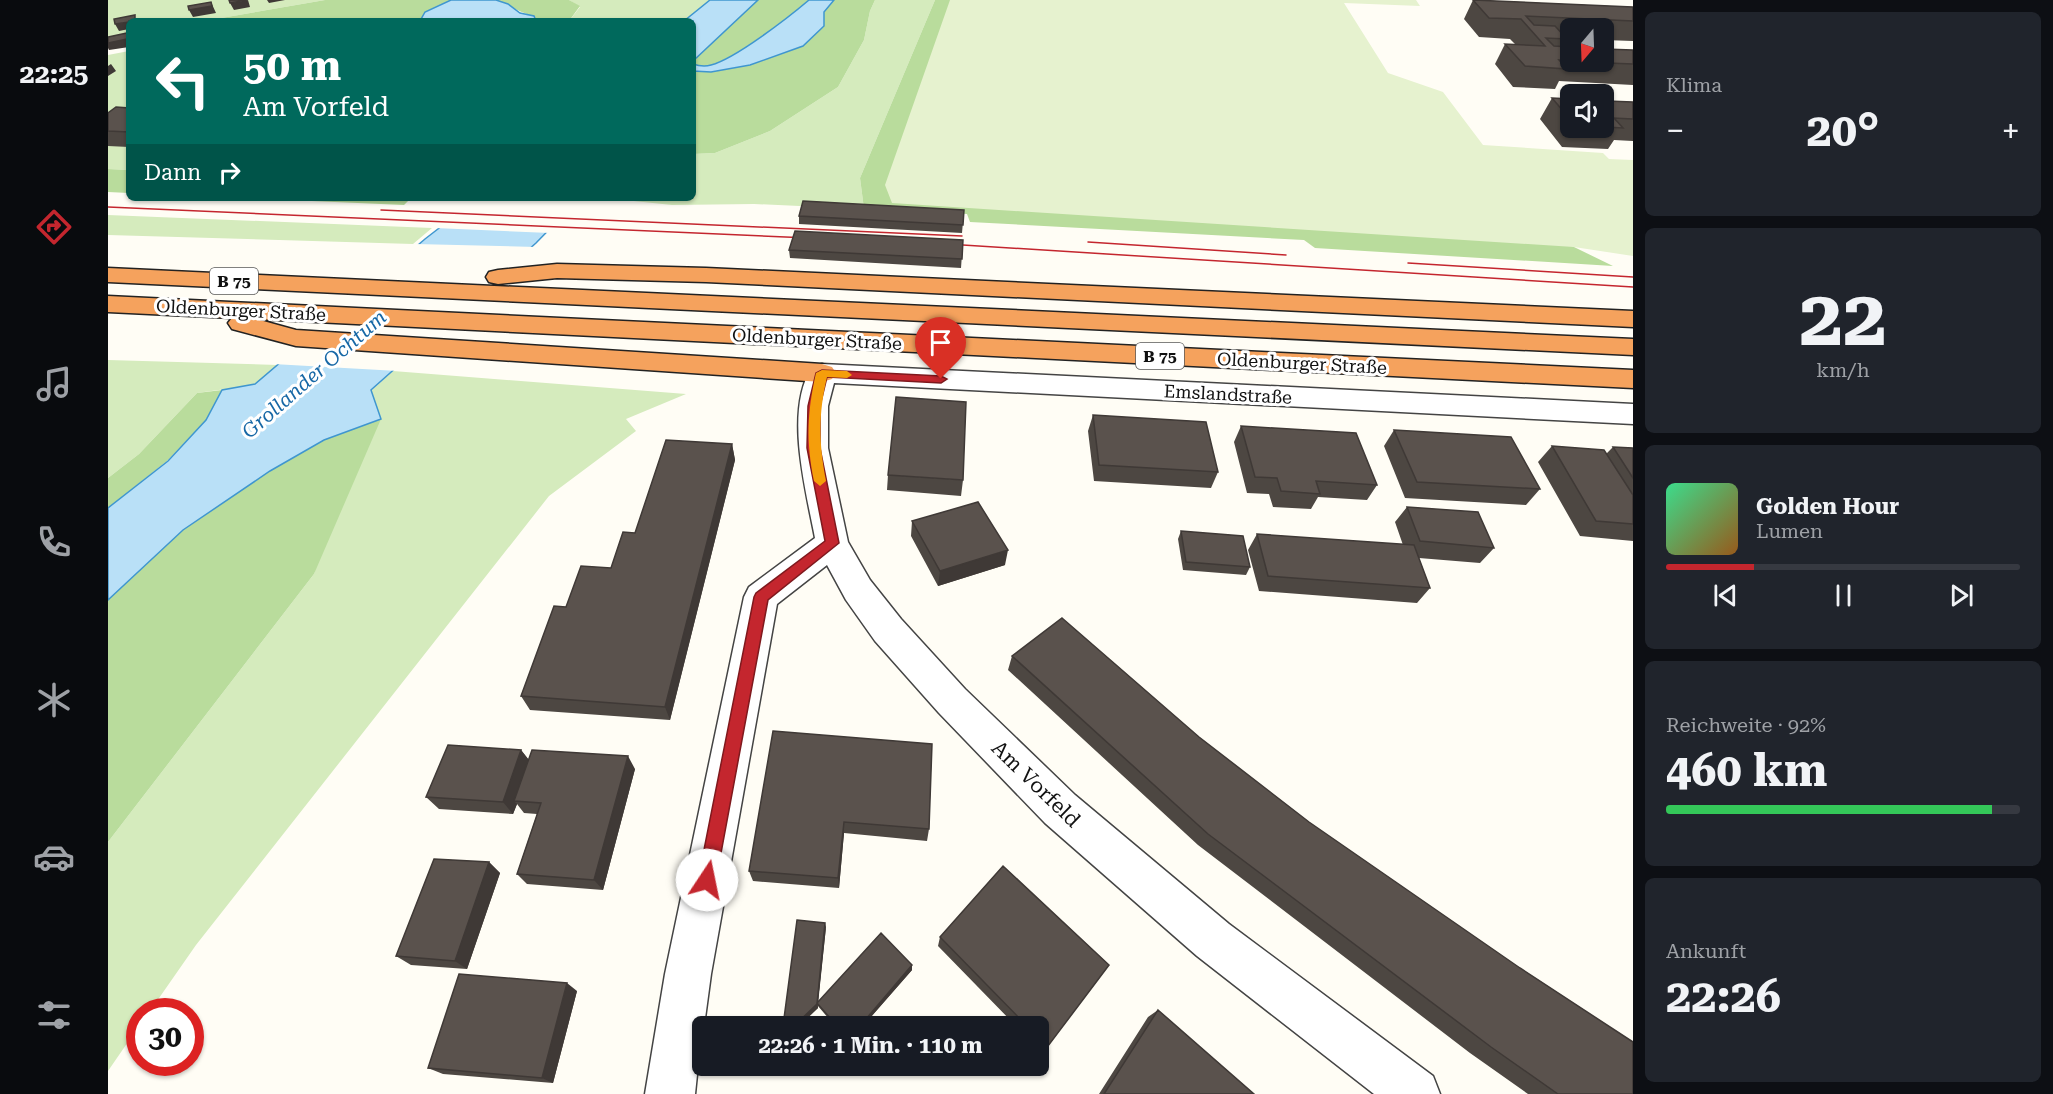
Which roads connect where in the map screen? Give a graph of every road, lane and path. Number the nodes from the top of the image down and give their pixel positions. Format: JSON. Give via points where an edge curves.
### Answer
{"nodes":[{"id":1,"x":108,"y":275,"type":"edge"},
{"id":2,"x":401,"y":289,"type":"junction"},
{"id":3,"x":108,"y":304,"type":"edge"},
{"id":4,"x":175,"y":306,"type":"junction"},
{"id":5,"x":1633,"y":319,"type":"edge"},
{"id":6,"x":1633,"y":347,"type":"edge"},
{"id":7,"x":822,"y":373,"type":"junction"},
{"id":8,"x":1633,"y":379,"type":"edge"},
{"id":9,"x":1633,"y":414,"type":"edge"},
{"id":10,"x":832,"y":543,"type":"junction"},
{"id":11,"x":670,"y":1094,"type":"edge"},
{"id":12,"x":1415,"y":1094,"type":"edge"}],
"edges":[{"from":1,"to":2,"type":"highway","name":"Oldenburger Straße","number":"B 75"},
{"from":2,"to":5,"type":"highway","via":[[557,271]]},
{"from":2,"to":6,"type":"highway","name":"Oldenburger Straße","number":"B 75"},
{"from":3,"to":4,"type":"highway","name":"Oldenburger Straße","number":"B 75"},
{"from":4,"to":7,"type":"highway","via":[[296,338]]},
{"from":4,"to":8,"type":"highway","name":"Oldenburger Straße","number":"B 75"},
{"from":7,"to":9,"type":"street","name":"Emslandstraße"},
{"from":7,"to":10,"type":"street","name":"Am Vorfeld","via":[[814,406],[813,448]]},
{"from":10,"to":11,"type":"street","via":[[761,597],[688,974]]},
{"from":10,"to":12,"type":"street","name":"Am Vorfeld","via":[[858,590],[888,630],[1060,809],[1213,940]]}]}
